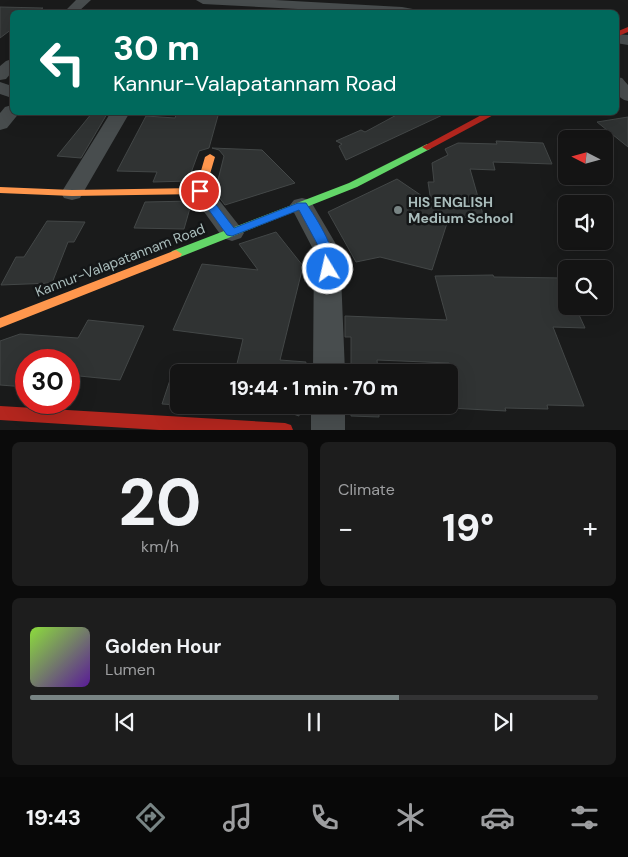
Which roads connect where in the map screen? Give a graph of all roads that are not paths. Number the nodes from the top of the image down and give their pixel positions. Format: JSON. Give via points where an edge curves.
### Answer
{"nodes":[{"id":1,"x":84,"y":0,"type":"edge"},
{"id":2,"x":203,"y":0,"type":"edge"},
{"id":3,"x":378,"y":5,"type":"edge"},
{"id":4,"x":281,"y":8,"type":"edge"},
{"id":5,"x":72,"y":10,"type":"edge"},
{"id":6,"x":399,"y":10,"type":"edge"},
{"id":7,"x":10,"y":66,"type":"edge"},
{"id":8,"x":0,"y":75,"type":"edge"},
{"id":9,"x":619,"y":86,"type":"edge"},
{"id":10,"x":628,"y":96,"type":"edge"},
{"id":11,"x":10,"y":113,"type":"edge"},
{"id":12,"x":119,"y":115,"type":"edge"},
{"id":13,"x":484,"y":115,"type":"edge"},
{"id":14,"x":0,"y":124,"type":"edge"},
{"id":15,"x":210,"y":157,"type":"dead end"},
{"id":16,"x":0,"y":190,"type":"edge"},
{"id":17,"x":200,"y":191,"type":"junction"},
{"id":18,"x":72,"y":193,"type":"junction"},
{"id":19,"x":302,"y":205,"type":"junction"},
{"id":20,"x":232,"y":233,"type":"junction"},
{"id":21,"x":0,"y":323,"type":"edge"},
{"id":22,"x":329,"y":364,"type":"edge"},
{"id":23,"x":0,"y":413,"type":"edge"},
{"id":24,"x":328,"y":414,"type":"edge"},
{"id":25,"x":258,"y":429,"type":"edge"},
{"id":26,"x":285,"y":430,"type":"edge"},
{"id":27,"x":328,"y":430,"type":"edge"}],
"edges":[{"from":1,"to":5,"type":"street"},
{"from":2,"to":4,"type":"street"},
{"from":3,"to":4,"type":"street"},
{"from":3,"to":6,"type":"street"},
{"from":7,"to":8,"type":"street"},
{"from":9,"to":10,"type":"street"},
{"from":11,"to":14,"type":"street"},
{"from":12,"to":18,"type":"street"},
{"from":13,"to":19,"type":"main road","name":"Kannur-Valapatannam Road","via":[[353,185]]},
{"from":15,"to":17,"type":"main road"},
{"from":16,"to":18,"type":"main road"},
{"from":17,"to":18,"type":"main road"},
{"from":17,"to":20,"type":"street"},
{"from":19,"to":20,"type":"main road","name":"Kannur-Valapatannam Road"},
{"from":19,"to":22,"type":"street","via":[[327,251]]},
{"from":20,"to":21,"type":"main road","name":"Kannur-Valapatannam Road"},
{"from":23,"to":25,"type":"main road"},
{"from":24,"to":27,"type":"street"},
{"from":25,"to":26,"type":"main road"}]}
